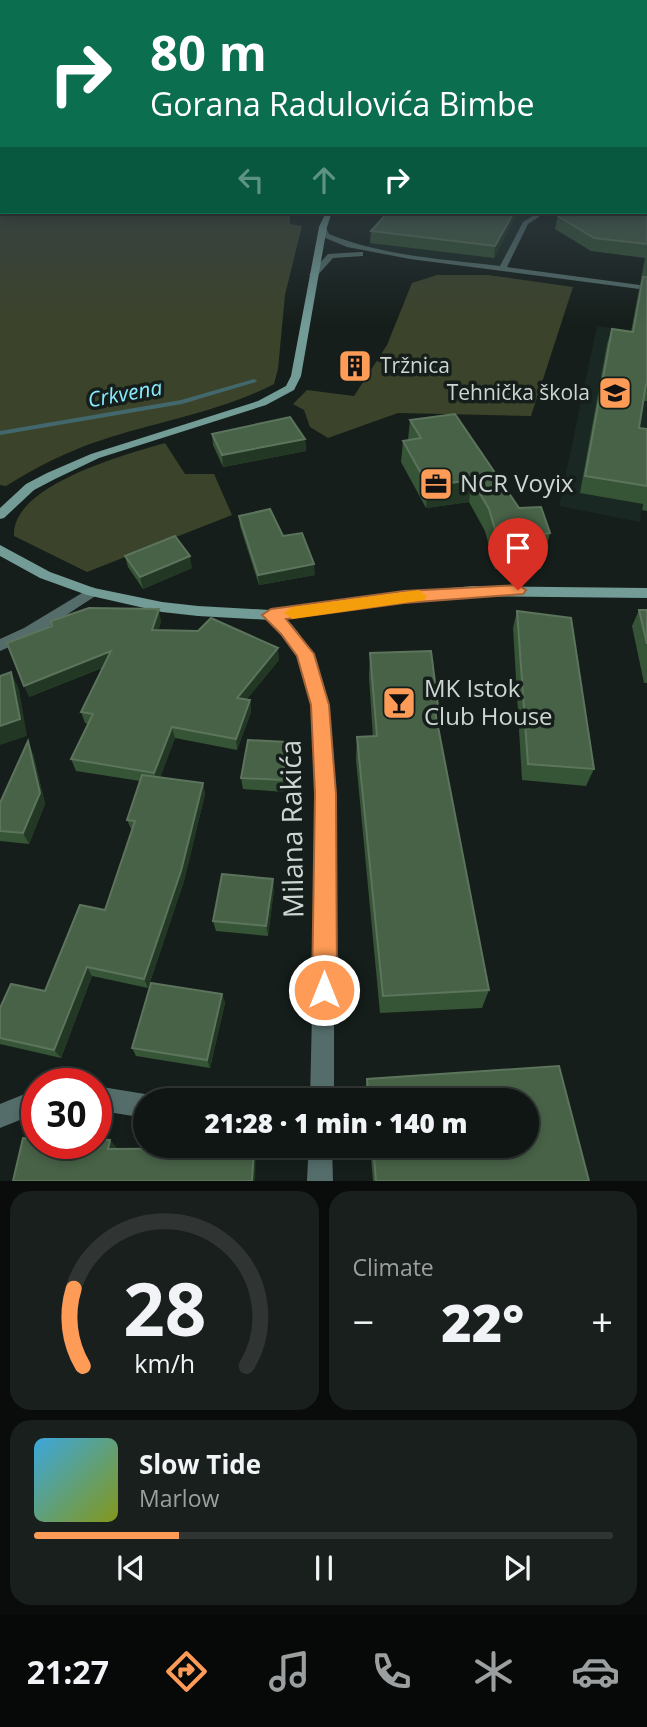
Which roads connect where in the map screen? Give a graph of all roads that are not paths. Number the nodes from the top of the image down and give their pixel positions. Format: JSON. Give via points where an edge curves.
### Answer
{"nodes":[{"id":1,"x":328,"y":214,"type":"edge"},
{"id":2,"x":539,"y":214,"type":"edge"},
{"id":3,"x":323,"y":227,"type":"junction"},
{"id":4,"x":410,"y":257,"type":"junction"},
{"id":5,"x":503,"y":268,"type":"junction"},
{"id":6,"x":313,"y":275,"type":"junction"},
{"id":7,"x":647,"y":288,"type":"edge"},
{"id":8,"x":0,"y":515,"type":"edge"},
{"id":9,"x":0,"y":549,"type":"edge"},
{"id":10,"x":92,"y":592,"type":"junction"},
{"id":11,"x":647,"y":593,"type":"edge"},
{"id":12,"x":271,"y":615,"type":"junction"},
{"id":13,"x":0,"y":645,"type":"edge"},
{"id":14,"x":322,"y":1088,"type":"edge"},
{"id":15,"x":112,"y":1101,"type":"edge"},
{"id":16,"x":133,"y":1104,"type":"edge"},
{"id":17,"x":21,"y":1107,"type":"edge"},
{"id":18,"x":0,"y":1116,"type":"edge"},
{"id":19,"x":315,"y":1158,"type":"edge"},
{"id":20,"x":320,"y":1181,"type":"edge"}],
"edges":[{"from":1,"to":3,"type":"street"},
{"from":2,"to":5,"type":"street","via":[[525,223]]},
{"from":3,"to":4,"type":"street","via":[[326,235],[342,243]]},
{"from":3,"to":6,"type":"street"},
{"from":4,"to":5,"type":"street"},
{"from":4,"to":6,"type":"street","via":[[338,254],[327,258]]},
{"from":5,"to":7,"type":"street"},
{"from":6,"to":8,"type":"street","via":[[290,388],[262,403],[95,456],[30,487]]},
{"from":9,"to":10,"type":"street","via":[[45,575]]},
{"from":10,"to":12,"type":"street","via":[[162,607]]},
{"from":10,"to":13,"type":"street"},
{"from":11,"to":12,"type":"street","via":[[474,591]]},
{"from":12,"to":14,"type":"street","name":"Milana Rakića","via":[[305,654],[321,716],[326,794]]},
{"from":15,"to":16,"type":"street"},
{"from":17,"to":18,"type":"street"},
{"from":19,"to":20,"type":"street"}]}
